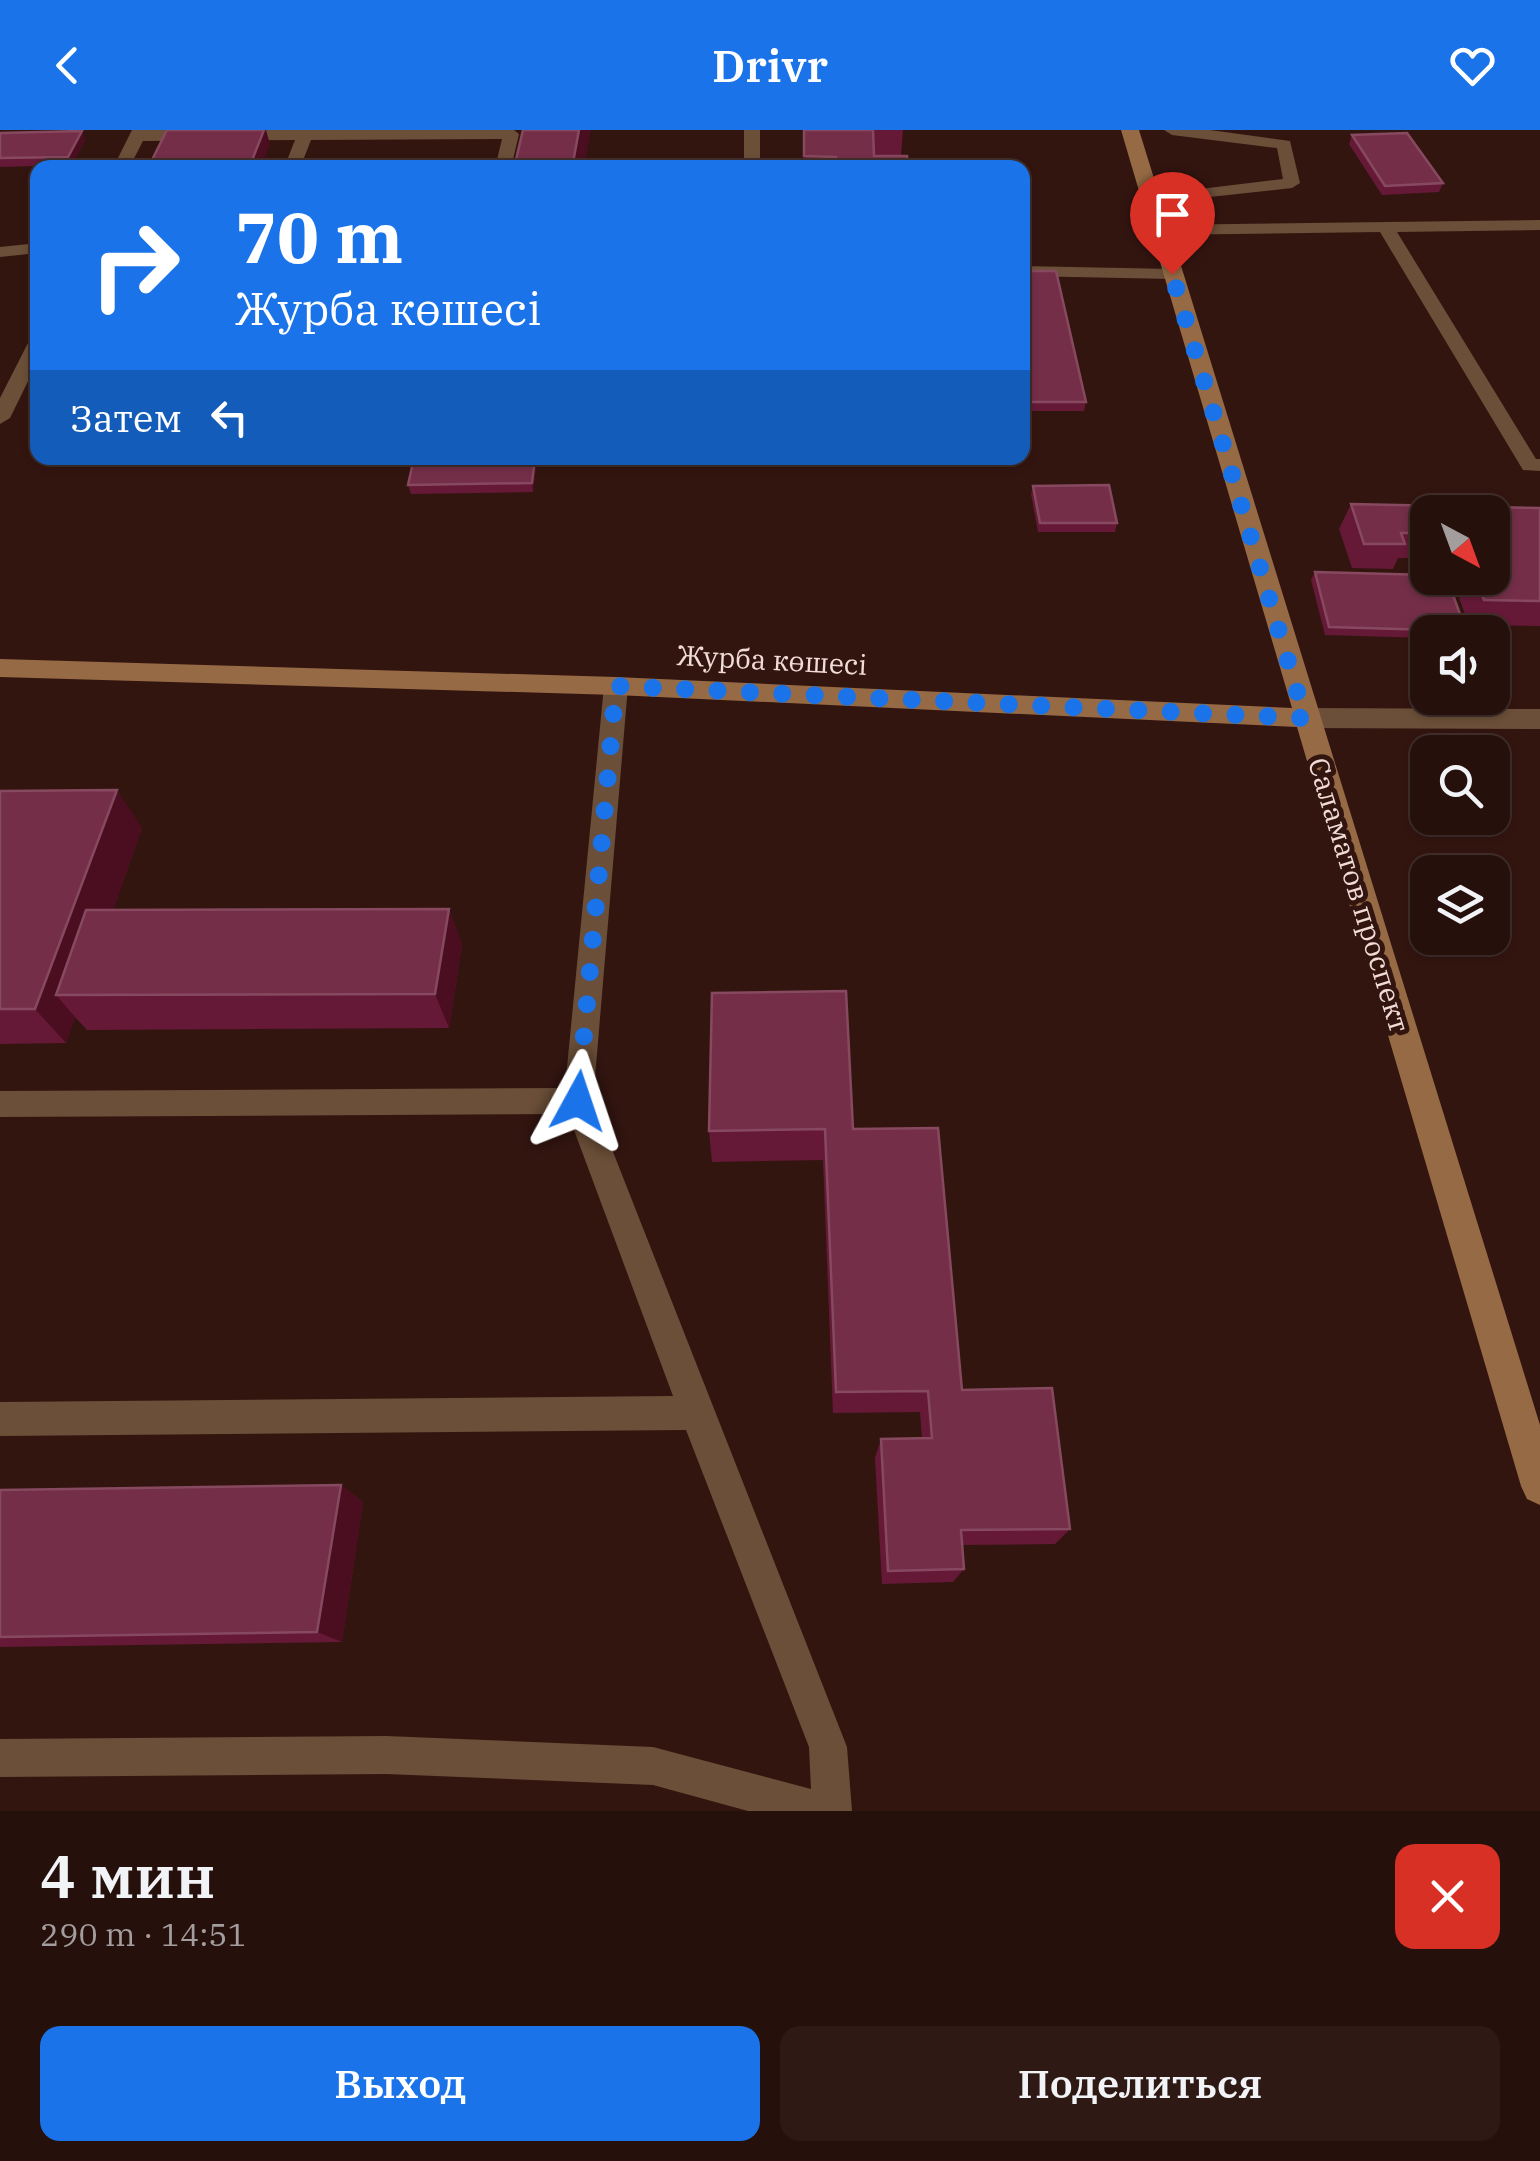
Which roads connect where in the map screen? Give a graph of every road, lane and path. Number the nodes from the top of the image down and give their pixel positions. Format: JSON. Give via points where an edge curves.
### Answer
{"nodes":[{"id":1,"x":752,"y":130,"type":"edge"},
{"id":2,"x":1130,"y":130,"type":"edge"},
{"id":3,"x":1172,"y":130,"type":"edge"},
{"id":4,"x":138,"y":133,"type":"edge"},
{"id":5,"x":305,"y":135,"type":"junction"},
{"id":6,"x":126,"y":160,"type":"edge"},
{"id":7,"x":295,"y":160,"type":"edge"},
{"id":8,"x":506,"y":160,"type":"edge"},
{"id":9,"x":752,"y":160,"type":"edge"},
{"id":10,"x":1150,"y":200,"type":"junction"},
{"id":11,"x":1540,"y":225,"type":"edge"},
{"id":12,"x":1385,"y":227,"type":"junction"},
{"id":13,"x":1159,"y":230,"type":"junction"},
{"id":14,"x":30,"y":249,"type":"edge"},
{"id":15,"x":0,"y":252,"type":"edge"},
{"id":16,"x":1030,"y":271,"type":"edge"},
{"id":17,"x":1172,"y":274,"type":"junction"},
{"id":18,"x":30,"y":357,"type":"edge"},
{"id":19,"x":0,"y":418,"type":"edge"},
{"id":20,"x":1537,"y":471,"type":"edge"},
{"id":21,"x":0,"y":668,"type":"edge"},
{"id":22,"x":616,"y":686,"type":"junction"},
{"id":23,"x":1305,"y":718,"type":"junction"},
{"id":24,"x":1540,"y":719,"type":"edge"},
{"id":25,"x":578,"y":1101,"type":"junction"},
{"id":26,"x":0,"y":1104,"type":"edge"},
{"id":27,"x":696,"y":1414,"type":"junction"},
{"id":28,"x":0,"y":1418,"type":"edge"},
{"id":29,"x":1540,"y":1486,"type":"edge"},
{"id":30,"x":0,"y":1758,"type":"edge"},
{"id":31,"x":820,"y":1811,"type":"edge"},
{"id":32,"x":832,"y":1811,"type":"edge"}],
"edges":[{"from":1,"to":9,"type":"lane"},
{"from":2,"to":10,"type":"street","name":"Саламатов проспект"},
{"from":3,"to":10,"type":"lane","via":[[1284,144],[1292,183]]},
{"from":4,"to":5,"type":"lane"},
{"from":4,"to":6,"type":"lane"},
{"from":5,"to":7,"type":"lane"},
{"from":5,"to":8,"type":"lane","via":[[511,134]]},
{"from":10,"to":13,"type":"street","name":"Саламатов проспект"},
{"from":11,"to":12,"type":"lane"},
{"from":12,"to":13,"type":"lane"},
{"from":12,"to":20,"type":"lane"},
{"from":13,"to":17,"type":"street","name":"Саламатов проспект"},
{"from":14,"to":15,"type":"lane"},
{"from":16,"to":17,"type":"lane"},
{"from":17,"to":23,"type":"street","name":"Саламатов проспект"},
{"from":18,"to":19,"type":"lane"},
{"from":21,"to":22,"type":"street","name":"Журба көшесі"},
{"from":22,"to":23,"type":"street","name":"Журба көшесі"},
{"from":22,"to":25,"type":"lane"},
{"from":23,"to":24,"type":"street","name":"Журба көшесі"},
{"from":23,"to":29,"type":"street","name":"Саламатов проспект"},
{"from":25,"to":26,"type":"lane"},
{"from":25,"to":27,"type":"lane"},
{"from":27,"to":28,"type":"lane"},
{"from":27,"to":32,"type":"lane","via":[[828,1747]]},
{"from":30,"to":31,"type":"lane","via":[[386,1756],[653,1766]]}]}
